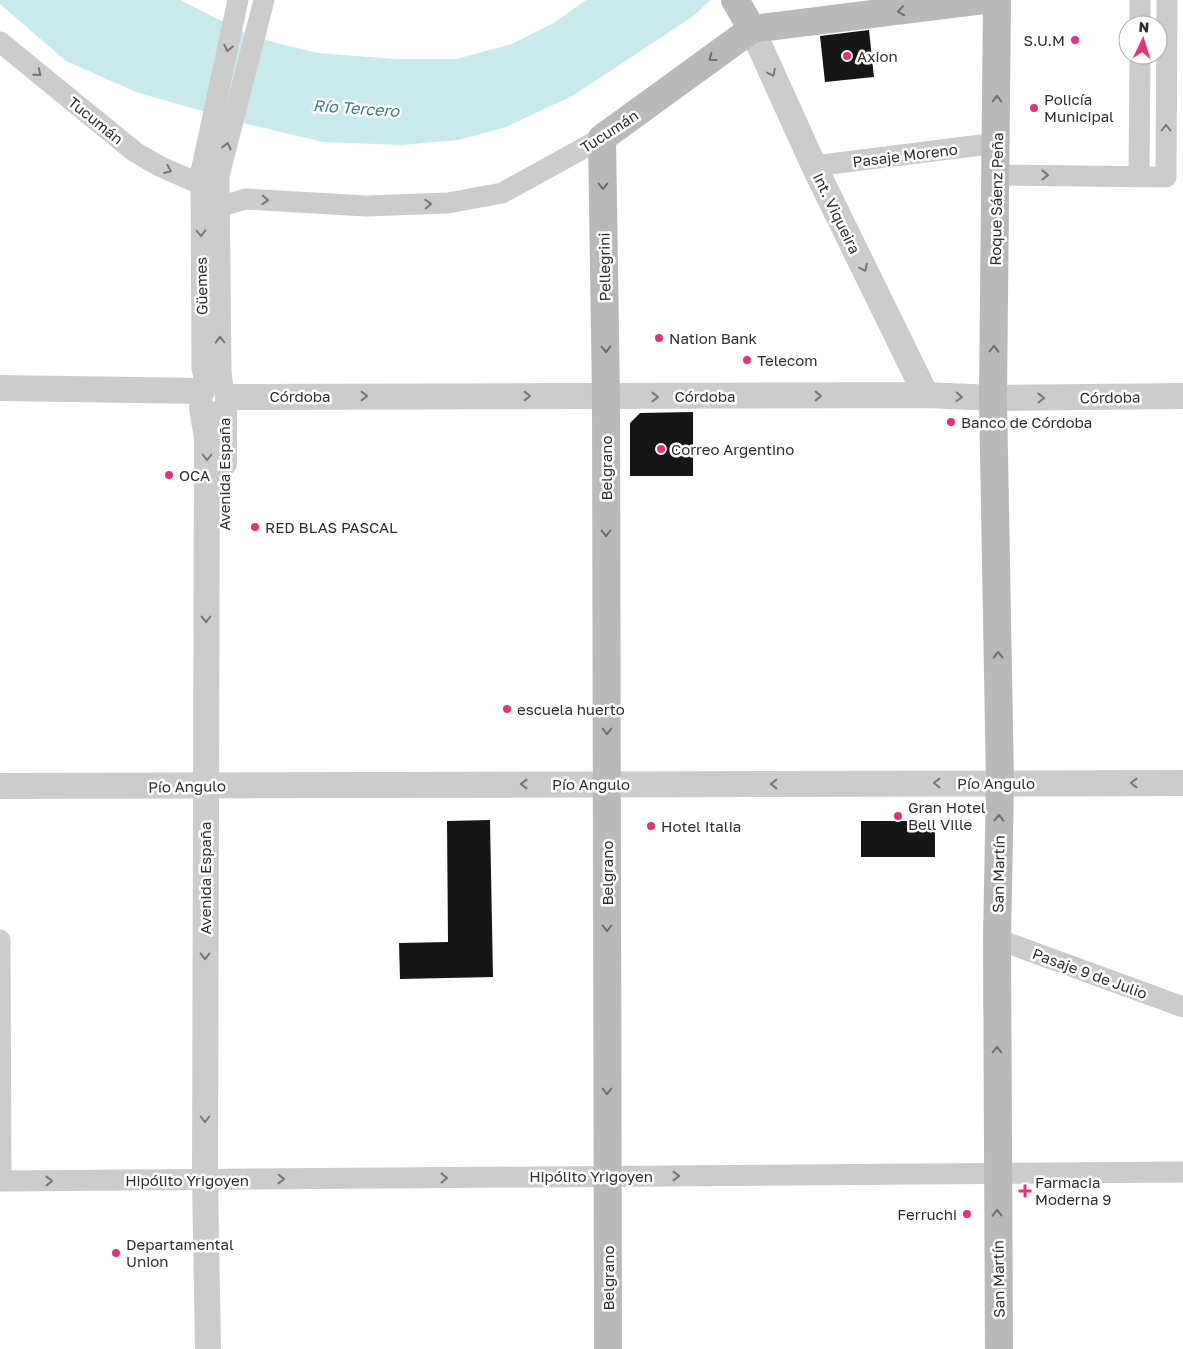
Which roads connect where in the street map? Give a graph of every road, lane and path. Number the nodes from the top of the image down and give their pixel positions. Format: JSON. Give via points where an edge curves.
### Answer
{"nodes":[{"id":1,"x":238,"y":0,"type":"edge"},
{"id":2,"x":264,"y":0,"type":"edge"},
{"id":3,"x":984,"y":0,"type":"edge"},
{"id":4,"x":997,"y":0,"type":"edge"},
{"id":5,"x":1140,"y":0,"type":"edge"},
{"id":6,"x":1167,"y":0,"type":"edge"},
{"id":7,"x":736,"y":1,"type":"edge"},
{"id":8,"x":1140,"y":15,"type":"edge"},
{"id":9,"x":752,"y":29,"type":"junction"},
{"id":10,"x":0,"y":42,"type":"edge"},
{"id":11,"x":1140,"y":65,"type":"edge"},
{"id":12,"x":602,"y":138,"type":"junction"},
{"id":13,"x":997,"y":143,"type":"junction"},
{"id":14,"x":814,"y":166,"type":"junction"},
{"id":15,"x":997,"y":175,"type":"junction"},
{"id":16,"x":1139,"y":176,"type":"junction"},
{"id":17,"x":212,"y":195,"type":"junction"},
{"id":18,"x":0,"y":388,"type":"edge"},
{"id":19,"x":926,"y":395,"type":"junction"},
{"id":20,"x":1183,"y":396,"type":"edge"},
{"id":21,"x":606,"y":397,"type":"junction"},
{"id":22,"x":212,"y":398,"type":"junction"},
{"id":23,"x":993,"y":398,"type":"junction"},
{"id":24,"x":0,"y":401,"type":"edge"},
{"id":25,"x":1000,"y":783,"type":"junction"},
{"id":26,"x":1183,"y":783,"type":"edge"},
{"id":27,"x":606,"y":784,"type":"junction"},
{"id":28,"x":0,"y":786,"type":"edge"},
{"id":29,"x":214,"y":786,"type":"junction"},
{"id":30,"x":997,"y":939,"type":"junction"},
{"id":31,"x":0,"y":940,"type":"edge"},
{"id":32,"x":1183,"y":1007,"type":"edge"},
{"id":33,"x":1183,"y":1172,"type":"edge"},
{"id":34,"x":997,"y":1174,"type":"junction"},
{"id":35,"x":607,"y":1176,"type":"junction"},
{"id":36,"x":214,"y":1179,"type":"junction"},
{"id":37,"x":0,"y":1181,"type":"edge"},
{"id":38,"x":208,"y":1349,"type":"edge"},
{"id":39,"x":226,"y":1349,"type":"edge"},
{"id":40,"x":608,"y":1349,"type":"edge"},
{"id":41,"x":999,"y":1349,"type":"edge"}],
"edges":[{"from":1,"to":17,"type":"street","one_way":true},
{"from":17,"to":2,"type":"street","one_way":true},
{"from":3,"to":9,"type":"main road","name":"Tucumán","one_way":true},
{"from":13,"to":4,"type":"main road","name":"Roque Sáenz Peña","one_way":true},
{"from":5,"to":8,"type":"street"},
{"from":16,"to":6,"type":"street","one_way":true,"via":[[1166,177]]},
{"from":7,"to":9,"type":"main road"},
{"from":9,"to":12,"type":"main road","name":"Tucumán","one_way":true},
{"from":9,"to":14,"type":"street","name":"Int. Viqueira","one_way":true},
{"from":10,"to":17,"type":"street","name":"Tucumán","one_way":true,"via":[[136,152]]},
{"from":11,"to":16,"type":"street"},
{"from":17,"to":12,"type":"street","name":"Tucumán","one_way":true,"via":[[366,206],[448,203],[502,192]]},
{"from":12,"to":21,"type":"main road","name":"Pellegrini","one_way":true},
{"from":13,"to":14,"type":"street","name":"Pasaje Moreno"},
{"from":13,"to":15,"type":"main road","name":"Roque Sáenz Peña"},
{"from":14,"to":19,"type":"street","name":"Int. Viqueira","one_way":true},
{"from":15,"to":16,"type":"street","one_way":true},
{"from":23,"to":15,"type":"main road","name":"Roque Sáenz Peña","one_way":true},
{"from":22,"to":17,"type":"street","name":"Güemes","one_way":true,"via":[[221,372]]},
{"from":17,"to":22,"type":"street","name":"Güemes","one_way":true,"via":[[202,368]]},
{"from":18,"to":22,"type":"street","name":"Córdoba"},
{"from":21,"to":19,"type":"street","name":"Córdoba","one_way":true},
{"from":19,"to":23,"type":"street","name":"Córdoba","one_way":true},
{"from":23,"to":20,"type":"street","name":"Córdoba","one_way":true},
{"from":22,"to":21,"type":"street","name":"Córdoba","one_way":true},
{"from":21,"to":27,"type":"main road","name":"Belgrano","one_way":true},
{"from":22,"to":24,"type":"street","name":"Córdoba","via":[[178,402]]},
{"from":22,"to":29,"type":"street","name":"Avenida España"},
{"from":25,"to":23,"type":"main road","name":"San Martín","one_way":true},
{"from":26,"to":25,"type":"street","name":"Pío Angulo","one_way":true},
{"from":25,"to":27,"type":"street","name":"Pío Angulo","one_way":true},
{"from":30,"to":25,"type":"main road","name":"San Martín","one_way":true},
{"from":27,"to":29,"type":"street","name":"Pío Angulo","one_way":true},
{"from":27,"to":35,"type":"main road","name":"Belgrano","one_way":true},
{"from":28,"to":29,"type":"street","name":"Pío Angulo"},
{"from":29,"to":36,"type":"street","name":"Avenida España"},
{"from":30,"to":32,"type":"street","name":"Pasaje 9 de Julio"},
{"from":34,"to":30,"type":"main road","name":"San Martín","one_way":true},
{"from":31,"to":37,"type":"street"},
{"from":33,"to":34,"type":"street","name":"Hipólito Yrigoyen"},
{"from":35,"to":34,"type":"street","name":"Hipólito Yrigoyen","one_way":true},
{"from":41,"to":34,"type":"main road","name":"San Martín","one_way":true},
{"from":36,"to":35,"type":"street","name":"Hipólito Yrigoyen","one_way":true},
{"from":35,"to":40,"type":"main road","name":"Belgrano"},
{"from":37,"to":36,"type":"street","name":"Hipólito Yrigoyen","one_way":true},
{"from":36,"to":38,"type":"street","name":"Avenida España"},
{"from":36,"to":39,"type":"street","name":"Avenida España"}]}
